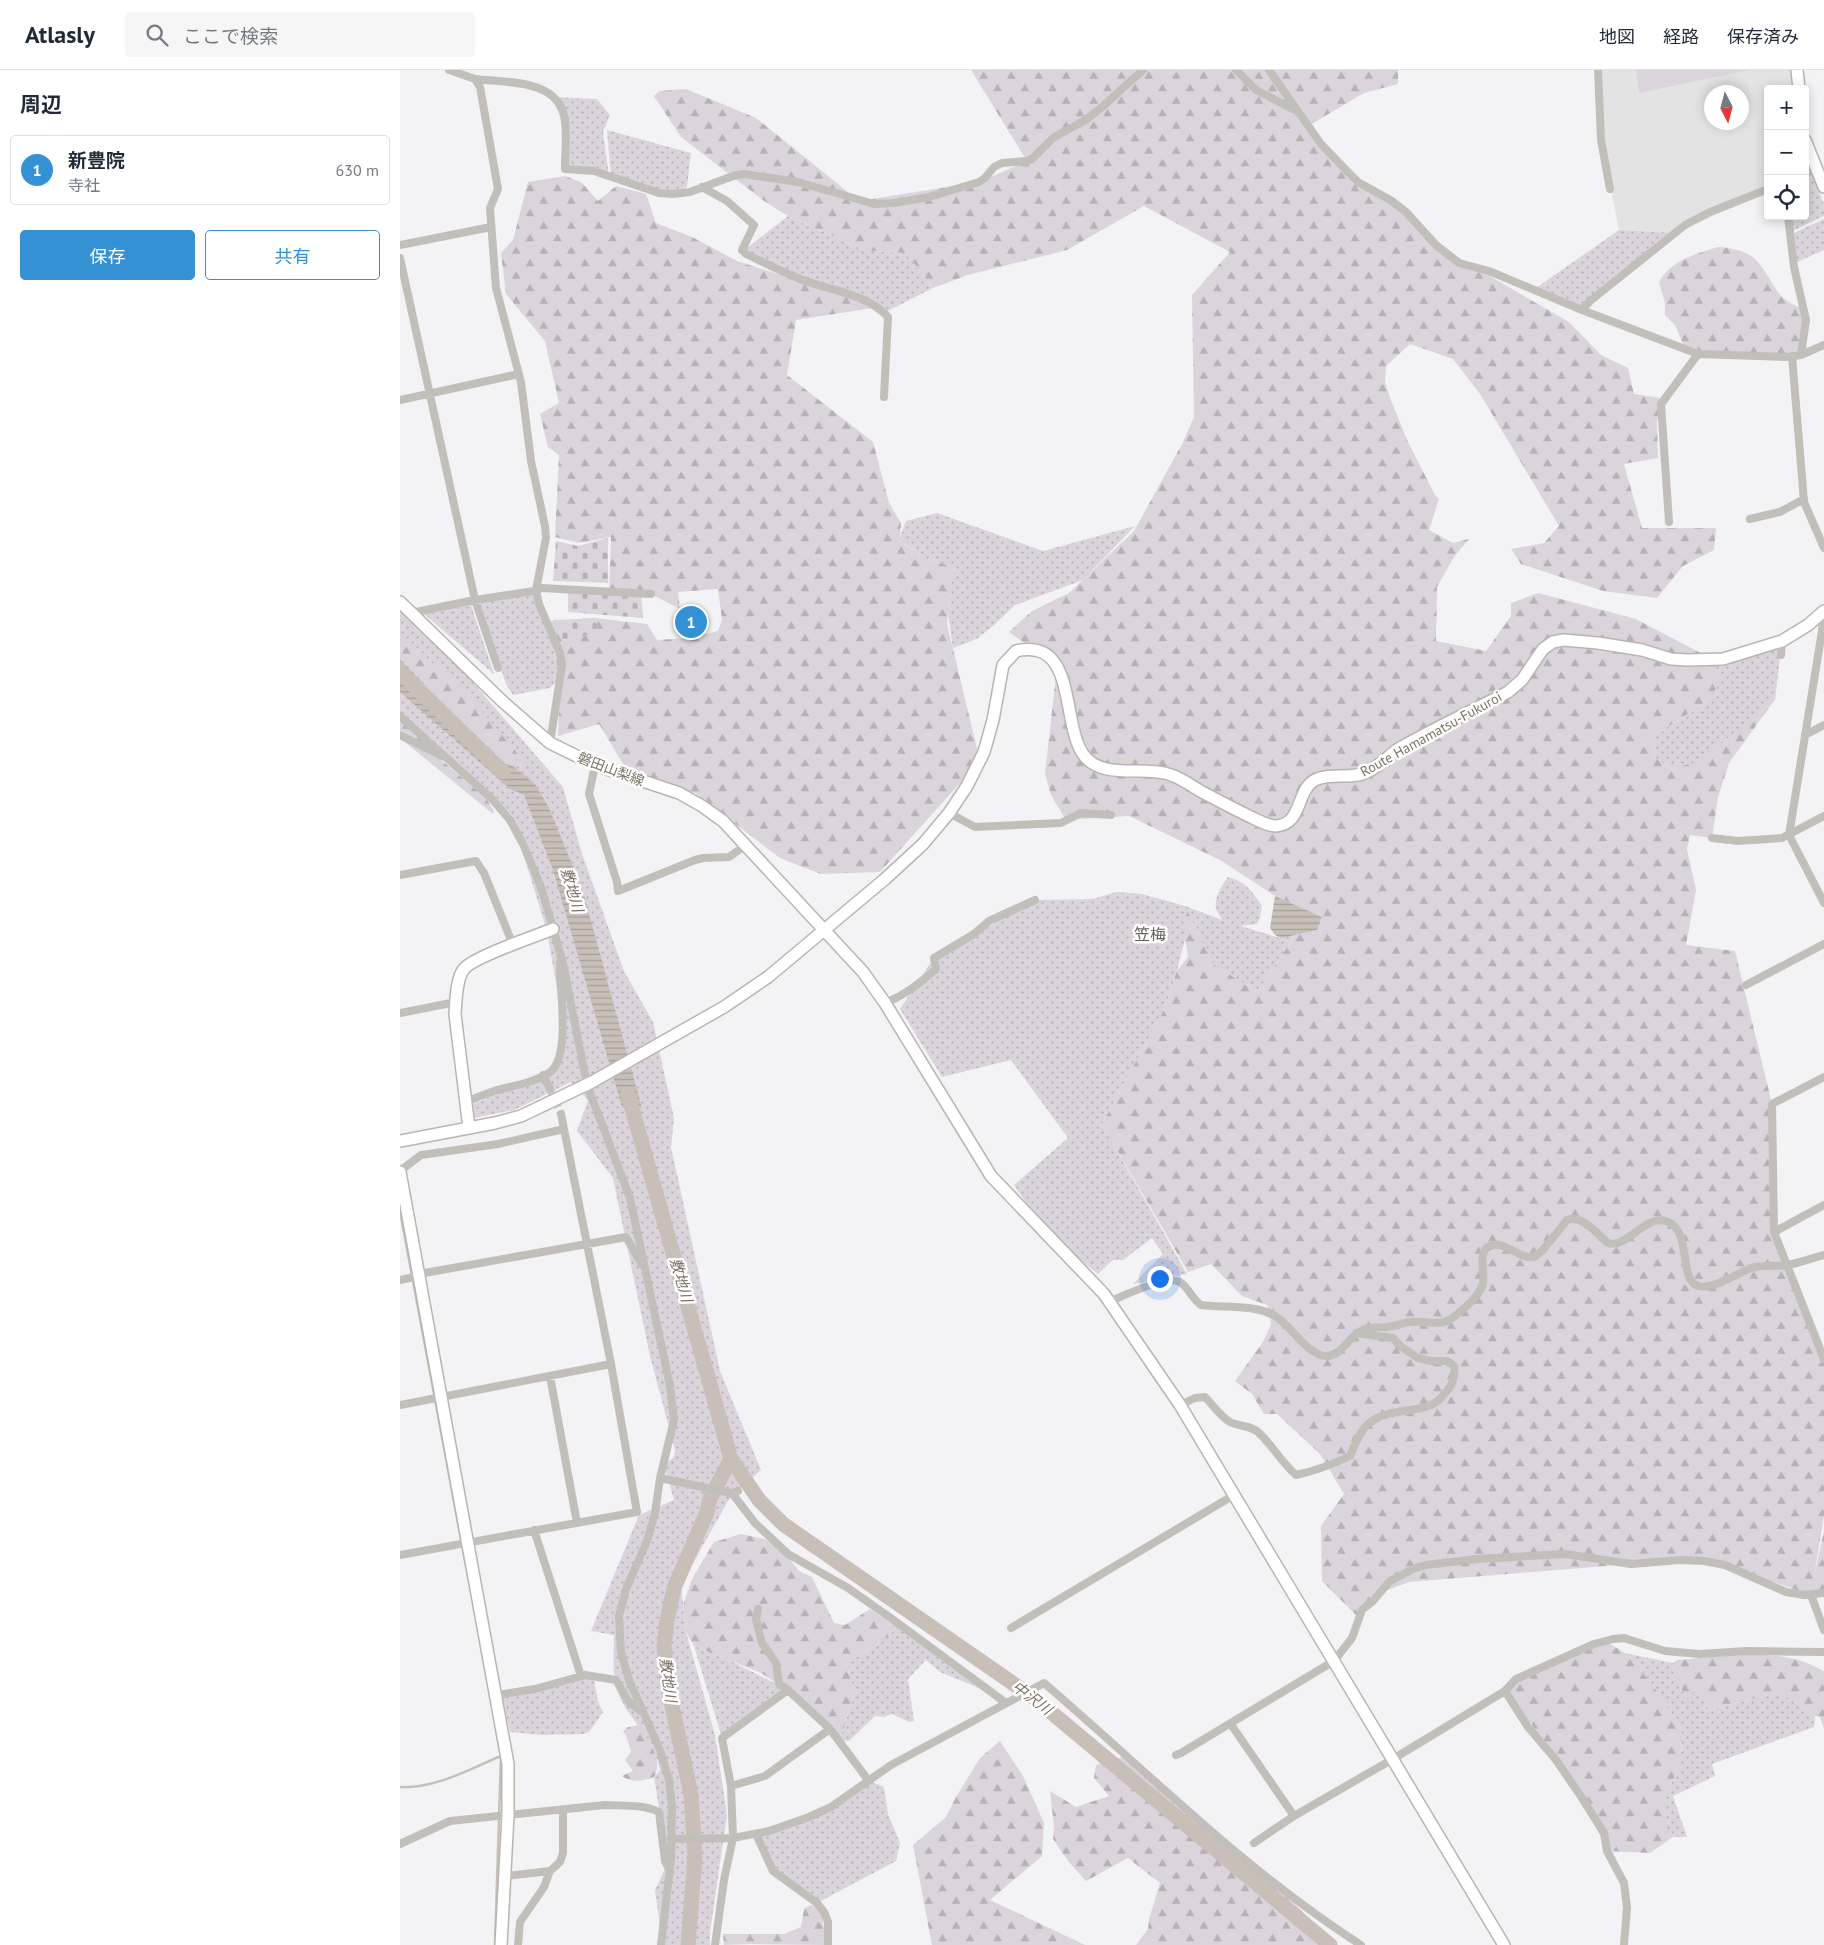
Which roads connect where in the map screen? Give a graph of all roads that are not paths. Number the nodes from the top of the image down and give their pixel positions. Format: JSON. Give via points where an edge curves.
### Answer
{"nodes":[{"id":1,"x":449,"y":70,"type":"edge"},
{"id":2,"x":1143,"y":70,"type":"edge"},
{"id":3,"x":1236,"y":70,"type":"edge"},
{"id":4,"x":1269,"y":70,"type":"edge"},
{"id":5,"x":1598,"y":70,"type":"edge"},
{"id":6,"x":1797,"y":70,"type":"edge"},
{"id":7,"x":475,"y":79,"type":"junction"},
{"id":8,"x":1799,"y":85,"type":"edge"},
{"id":9,"x":1295,"y":110,"type":"junction"},
{"id":10,"x":1811,"y":171,"type":"edge"},
{"id":11,"x":1824,"y":187,"type":"edge"},
{"id":12,"x":702,"y":188,"type":"junction"},
{"id":13,"x":1610,"y":189,"type":"dead end"},
{"id":14,"x":1764,"y":191,"type":"edge"},
{"id":15,"x":1788,"y":220,"type":"edge"},
{"id":16,"x":491,"y":226,"type":"junction"},
{"id":17,"x":400,"y":246,"type":"edge"},
{"id":18,"x":400,"y":258,"type":"edge"},
{"id":19,"x":1582,"y":310,"type":"junction"},
{"id":20,"x":1824,"y":345,"type":"edge"},
{"id":21,"x":1698,"y":354,"type":"junction"},
{"id":22,"x":1801,"y":355,"type":"junction"},
{"id":23,"x":1792,"y":356,"type":"junction"},
{"id":24,"x":520,"y":374,"type":"junction"},
{"id":25,"x":430,"y":394,"type":"junction"},
{"id":26,"x":884,"y":397,"type":"dead end"},
{"id":27,"x":400,"y":400,"type":"edge"},
{"id":28,"x":1804,"y":499,"type":"junction"},
{"id":29,"x":1750,"y":520,"type":"dead end"},
{"id":30,"x":1669,"y":522,"type":"dead end"},
{"id":31,"x":1824,"y":548,"type":"edge"},
{"id":32,"x":536,"y":590,"type":"junction"},
{"id":33,"x":651,"y":594,"type":"dead end"},
{"id":34,"x":475,"y":600,"type":"junction"},
{"id":35,"x":400,"y":602,"type":"edge"},
{"id":36,"x":1823,"y":611,"type":"edge"},
{"id":37,"x":411,"y":613,"type":"junction"},
{"id":38,"x":1782,"y":642,"type":"junction"},
{"id":39,"x":1781,"y":656,"type":"dead end"},
{"id":40,"x":498,"y":668,"type":"dead end"},
{"id":41,"x":400,"y":716,"type":"edge"},
{"id":42,"x":1824,"y":725,"type":"edge"},
{"id":43,"x":400,"y":735,"type":"edge"},
{"id":44,"x":1805,"y":735,"type":"junction"},
{"id":45,"x":550,"y":743,"type":"junction"},
{"id":46,"x":444,"y":757,"type":"junction"},
{"id":47,"x":595,"y":765,"type":"junction"},
{"id":48,"x":949,"y":813,"type":"junction"},
{"id":49,"x":1111,"y":815,"type":"dead end"},
{"id":50,"x":1824,"y":816,"type":"edge"},
{"id":51,"x":1789,"y":835,"type":"junction"},
{"id":52,"x":1712,"y":838,"type":"dead end"},
{"id":53,"x":746,"y":845,"type":"junction"},
{"id":54,"x":400,"y":875,"type":"edge"},
{"id":55,"x":1035,"y":900,"type":"dead end"},
{"id":56,"x":1824,"y":903,"type":"edge"},
{"id":57,"x":553,"y":929,"type":"junction"},
{"id":58,"x":825,"y":929,"type":"junction"},
{"id":59,"x":1824,"y":944,"type":"edge"},
{"id":60,"x":513,"y":945,"type":"junction"},
{"id":61,"x":560,"y":952,"type":"junction"},
{"id":62,"x":1746,"y":985,"type":"dead end"},
{"id":63,"x":456,"y":1002,"type":"junction"},
{"id":64,"x":885,"y":1003,"type":"junction"},
{"id":65,"x":400,"y":1013,"type":"edge"},
{"id":66,"x":543,"y":1075,"type":"junction"},
{"id":67,"x":1824,"y":1077,"type":"edge"},
{"id":68,"x":589,"y":1084,"type":"junction"},
{"id":69,"x":550,"y":1089,"type":"tunnel mouth"},
{"id":70,"x":466,"y":1102,"type":"junction"},
{"id":71,"x":561,"y":1114,"type":"tunnel mouth"},
{"id":72,"x":469,"y":1128,"type":"junction"},
{"id":73,"x":564,"y":1129,"type":"junction"},
{"id":74,"x":400,"y":1141,"type":"edge"},
{"id":75,"x":400,"y":1172,"type":"edge"},
{"id":76,"x":1824,"y":1205,"type":"edge"},
{"id":77,"x":1774,"y":1232,"type":"junction"},
{"id":78,"x":587,"y":1244,"type":"junction"},
{"id":79,"x":1824,"y":1255,"type":"edge"},
{"id":80,"x":1787,"y":1265,"type":"junction"},
{"id":81,"x":645,"y":1271,"type":"junction"},
{"id":82,"x":419,"y":1275,"type":"junction"},
{"id":83,"x":400,"y":1280,"type":"edge"},
{"id":84,"x":1109,"y":1302,"type":"junction"},
{"id":85,"x":1356,"y":1333,"type":"junction"},
{"id":86,"x":1824,"y":1359,"type":"edge"},
{"id":87,"x":611,"y":1364,"type":"junction"},
{"id":88,"x":550,"y":1376,"type":"junction"},
{"id":89,"x":442,"y":1396,"type":"junction"},
{"id":90,"x":400,"y":1405,"type":"edge"},
{"id":91,"x":1180,"y":1405,"type":"junction"},
{"id":92,"x":663,"y":1478,"type":"junction"},
{"id":93,"x":1234,"y":1495,"type":"junction"},
{"id":94,"x":577,"y":1522,"type":"junction"},
{"id":95,"x":534,"y":1530,"type":"junction"},
{"id":96,"x":468,"y":1543,"type":"junction"},
{"id":97,"x":400,"y":1556,"type":"edge"},
{"id":98,"x":1824,"y":1593,"type":"edge"},
{"id":99,"x":1811,"y":1595,"type":"junction"},
{"id":100,"x":758,"y":1609,"type":"dead end"},
{"id":101,"x":1011,"y":1628,"type":"dead end"},
{"id":102,"x":1824,"y":1630,"type":"edge"},
{"id":103,"x":1824,"y":1652,"type":"edge"},
{"id":104,"x":1334,"y":1661,"type":"junction"},
{"id":105,"x":581,"y":1676,"type":"junction"},
{"id":106,"x":788,"y":1690,"type":"junction"},
{"id":107,"x":1506,"y":1691,"type":"junction"},
{"id":108,"x":497,"y":1695,"type":"junction"},
{"id":109,"x":1008,"y":1702,"type":"junction"},
{"id":110,"x":644,"y":1714,"type":"junction"},
{"id":111,"x":1230,"y":1723,"type":"junction"},
{"id":112,"x":830,"y":1729,"type":"junction"},
{"id":113,"x":1176,"y":1754,"type":"dead end"},
{"id":114,"x":1393,"y":1759,"type":"junction"},
{"id":115,"x":868,"y":1780,"type":"junction"},
{"id":116,"x":731,"y":1786,"type":"junction"},
{"id":117,"x":563,"y":1809,"type":"junction"},
{"id":118,"x":508,"y":1815,"type":"junction"},
{"id":119,"x":1294,"y":1816,"type":"junction"},
{"id":120,"x":756,"y":1834,"type":"junction"},
{"id":121,"x":730,"y":1838,"type":"junction"},
{"id":122,"x":674,"y":1839,"type":"junction"},
{"id":123,"x":1254,"y":1843,"type":"dead end"},
{"id":124,"x":400,"y":1844,"type":"edge"},
{"id":125,"x":669,"y":1870,"type":"junction"},
{"id":126,"x":550,"y":1871,"type":"junction"},
{"id":127,"x":505,"y":1876,"type":"junction"},
{"id":128,"x":501,"y":1945,"type":"edge"},
{"id":129,"x":518,"y":1945,"type":"edge"},
{"id":130,"x":661,"y":1945,"type":"edge"},
{"id":131,"x":715,"y":1945,"type":"edge"},
{"id":132,"x":828,"y":1945,"type":"edge"},
{"id":133,"x":1361,"y":1945,"type":"edge"},
{"id":134,"x":1504,"y":1945,"type":"edge"},
{"id":135,"x":1624,"y":1945,"type":"edge"}],
"edges":[{"from":1,"to":7,"type":"street"},
{"from":2,"to":12,"type":"street","via":[[1101,108],[1054,137],[1027,161],[1002,163],[979,182],[929,197],[874,204],[798,182],[744,174]]},
{"from":3,"to":9,"type":"street","via":[[1256,90]]},
{"from":4,"to":9,"type":"street"},
{"from":5,"to":13,"type":"street","via":[[1601,140]]},
{"from":6,"to":8,"type":"main road"},
{"from":7,"to":12,"type":"street","via":[[542,88],[554,97],[565,120],[565,169],[594,171],[659,193],[673,194]]},
{"from":7,"to":16,"type":"street","via":[[480,87],[498,189],[490,208]]},
{"from":9,"to":19,"type":"street","via":[[1352,177],[1406,212],[1448,256]]},
{"from":10,"to":11,"type":"main road"},
{"from":12,"to":26,"type":"street","via":[[727,200],[754,225],[742,250],[746,254],[803,280],[862,299],[879,307],[888,317]]},
{"from":14,"to":19,"type":"street","via":[[1685,225]]},
{"from":15,"to":22,"type":"street","via":[[1794,266],[1806,320]]},
{"from":16,"to":17,"type":"street"},
{"from":16,"to":24,"type":"street","via":[[496,288]]},
{"from":18,"to":25,"type":"street"},
{"from":19,"to":21,"type":"street"},
{"from":20,"to":22,"type":"street"},
{"from":21,"to":23,"type":"street"},
{"from":21,"to":30,"type":"street","via":[[1661,404]]},
{"from":22,"to":23,"type":"street"},
{"from":23,"to":28,"type":"street"},
{"from":24,"to":25,"type":"street"},
{"from":24,"to":32,"type":"street","via":[[531,461],[546,538]]},
{"from":25,"to":27,"type":"street"},
{"from":25,"to":34,"type":"street"},
{"from":28,"to":29,"type":"street","via":[[1780,512]]},
{"from":28,"to":31,"type":"street"},
{"from":32,"to":33,"type":"street"},
{"from":32,"to":34,"type":"street"},
{"from":32,"to":45,"type":"street","via":[[562,665]]},
{"from":34,"to":37,"type":"street"},
{"from":34,"to":40,"type":"street"},
{"from":35,"to":37,"type":"main road","name":"磐田山梨線"},
{"from":36,"to":38,"type":"main road","name":"Route Hamamatsu-Fukuroi","via":[[1808,626]]},
{"from":36,"to":44,"type":"street"},
{"from":37,"to":45,"type":"main road","name":"磐田山梨線"},
{"from":38,"to":39,"type":"street"},
{"from":38,"to":48,"type":"main road","name":"Route Hamamatsu-Fukuroi","via":[[1723,659],[1688,660],[1598,643],[1553,642],[1543,649],[1522,680],[1508,692],[1398,749],[1366,773],[1316,779],[1308,785],[1292,818],[1275,826],[1163,772],[1115,770],[1090,763],[1078,742],[1052,658],[1035,650],[1016,651],[1003,665],[984,752]]},
{"from":41,"to":46,"type":"street"},
{"from":42,"to":44,"type":"street"},
{"from":43,"to":46,"type":"street"},
{"from":44,"to":51,"type":"street"},
{"from":45,"to":47,"type":"main road","name":"磐田山梨線"},
{"from":46,"to":57,"type":"street","via":[[491,798],[510,820],[533,864]]},
{"from":47,"to":53,"type":"main road","name":"磐田山梨線","via":[[678,793],[723,821]]},
{"from":47,"to":53,"type":"street","via":[[589,794],[618,891],[695,860],[730,857]]},
{"from":48,"to":49,"type":"street","via":[[974,827],[1061,823],[1081,813]]},
{"from":48,"to":58,"type":"main road","name":"Route Hamamatsu-Fukuroi","via":[[923,844]]},
{"from":50,"to":51,"type":"street"},
{"from":51,"to":52,"type":"street","via":[[1738,840]]},
{"from":51,"to":56,"type":"street"},
{"from":53,"to":58,"type":"main road","name":"磐田山梨線"},
{"from":54,"to":60,"type":"street","via":[[476,861]]},
{"from":55,"to":64,"type":"street","via":[[990,921],[934,958],[936,969],[914,988]]},
{"from":57,"to":60,"type":"main road"},
{"from":57,"to":61,"type":"street"},
{"from":58,"to":64,"type":"main road","name":"磐田山梨線"},
{"from":58,"to":68,"type":"main road","name":"Route Hamamatsu-Fukuroi","via":[[768,977],[724,1007]]},
{"from":59,"to":62,"type":"street"},
{"from":60,"to":63,"type":"main road","via":[[476,960],[464,969]]},
{"from":61,"to":66,"type":"street","via":[[561,1050],[556,1066]]},
{"from":61,"to":68,"type":"street"},
{"from":63,"to":65,"type":"street"},
{"from":63,"to":70,"type":"main road"},
{"from":64,"to":84,"type":"main road","name":"磐田山梨線","via":[[991,1176],[1083,1270]]},
{"from":66,"to":69,"type":"street"},
{"from":66,"to":70,"type":"street"},
{"from":67,"to":77,"type":"street","via":[[1772,1104]]},
{"from":68,"to":72,"type":"main road","via":[[521,1116]]},
{"from":68,"to":81,"type":"street","via":[[630,1198]]},
{"from":70,"to":72,"type":"main road"},
{"from":71,"to":73,"type":"street"},
{"from":72,"to":74,"type":"main road"},
{"from":73,"to":75,"type":"street","via":[[498,1144],[421,1155]]},
{"from":73,"to":78,"type":"street"},
{"from":75,"to":82,"type":"main road"},
{"from":76,"to":77,"type":"street"},
{"from":77,"to":80,"type":"street"},
{"from":78,"to":81,"type":"street","via":[[626,1237]]},
{"from":78,"to":82,"type":"street"},
{"from":78,"to":87,"type":"street"},
{"from":79,"to":80,"type":"street"},
{"from":80,"to":85,"type":"street","via":[[1751,1268],[1715,1284],[1699,1286],[1689,1277],[1686,1252],[1677,1228],[1672,1224],[1659,1220],[1652,1222],[1612,1245],[1579,1219],[1572,1218],[1534,1257],[1523,1256],[1501,1246],[1489,1246],[1483,1255],[1483,1285],[1470,1303],[1446,1322],[1411,1321]]},
{"from":80,"to":86,"type":"street"},
{"from":81,"to":92,"type":"street","via":[[670,1386],[674,1420]]},
{"from":82,"to":83,"type":"street"},
{"from":82,"to":89,"type":"main road"},
{"from":84,"to":85,"type":"street","via":[[1177,1280],[1201,1305],[1254,1309],[1277,1317],[1317,1353],[1327,1356],[1340,1350]]},
{"from":84,"to":91,"type":"main road","name":"磐田山梨線"},
{"from":85,"to":91,"type":"street","via":[[1393,1338],[1418,1358],[1430,1362],[1447,1361],[1454,1366],[1455,1374],[1450,1388],[1436,1403],[1380,1417],[1367,1425],[1350,1456],[1334,1464],[1296,1474],[1258,1432],[1232,1423],[1205,1397]]},
{"from":87,"to":88,"type":"street"},
{"from":87,"to":94,"type":"street","via":[[636,1512]]},
{"from":88,"to":89,"type":"street"},
{"from":88,"to":94,"type":"street"},
{"from":89,"to":90,"type":"street"},
{"from":89,"to":96,"type":"main road"},
{"from":91,"to":93,"type":"main road","name":"磐田山梨線"},
{"from":92,"to":109,"type":"street","via":[[735,1494],[755,1523],[788,1554],[896,1620]]},
{"from":92,"to":110,"type":"street","via":[[647,1541],[626,1589],[619,1616],[621,1652]]},
{"from":93,"to":101,"type":"street"},
{"from":93,"to":104,"type":"main road","name":"磐田山梨線"},
{"from":94,"to":95,"type":"street"},
{"from":95,"to":96,"type":"street"},
{"from":95,"to":105,"type":"street"},
{"from":96,"to":97,"type":"street"},
{"from":96,"to":108,"type":"main road"},
{"from":98,"to":99,"type":"street"},
{"from":99,"to":102,"type":"street"},
{"from":99,"to":104,"type":"street","via":[[1786,1592],[1726,1565],[1704,1561],[1631,1564],[1566,1554],[1426,1565],[1390,1581],[1362,1610],[1352,1638]]},
{"from":100,"to":106,"type":"street","via":[[756,1619],[762,1643],[776,1663],[779,1684]]},
{"from":103,"to":107,"type":"street","via":[[1746,1650],[1700,1654],[1665,1651],[1624,1638],[1612,1639],[1516,1679]]},
{"from":104,"to":111,"type":"street"},
{"from":104,"to":114,"type":"main road","name":"磐田山梨線"},
{"from":105,"to":108,"type":"street","via":[[536,1689]]},
{"from":105,"to":110,"type":"street","via":[[616,1680],[628,1701]]},
{"from":106,"to":112,"type":"street"},
{"from":106,"to":116,"type":"street","via":[[722,1738]]},
{"from":107,"to":114,"type":"street"},
{"from":107,"to":135,"type":"street","via":[[1604,1833],[1607,1851],[1624,1883],[1627,1908]]},
{"from":108,"to":118,"type":"main road","via":[[508,1764]]},
{"from":109,"to":115,"type":"street"},
{"from":109,"to":133,"type":"street","via":[[1044,1683],[1241,1857]]},
{"from":110,"to":122,"type":"street","via":[[669,1780]]},
{"from":111,"to":113,"type":"street"},
{"from":111,"to":119,"type":"street"},
{"from":112,"to":115,"type":"street"},
{"from":112,"to":116,"type":"street","via":[[765,1776]]},
{"from":114,"to":119,"type":"street"},
{"from":114,"to":134,"type":"main road","name":"磐田山梨線"},
{"from":115,"to":120,"type":"street","via":[[832,1807]]},
{"from":116,"to":121,"type":"street"},
{"from":117,"to":118,"type":"street"},
{"from":117,"to":125,"type":"street","via":[[605,1805],[660,1812],[664,1861]]},
{"from":117,"to":126,"type":"street","via":[[563,1853],[560,1862]]},
{"from":118,"to":124,"type":"street","via":[[450,1820]]},
{"from":118,"to":127,"type":"main road"},
{"from":119,"to":123,"type":"street"},
{"from":120,"to":121,"type":"street"},
{"from":120,"to":132,"type":"street","via":[[773,1871],[817,1903],[824,1912],[828,1922]]},
{"from":121,"to":122,"type":"street"},
{"from":121,"to":131,"type":"street"},
{"from":122,"to":125,"type":"street"},
{"from":125,"to":130,"type":"street"},
{"from":126,"to":127,"type":"street"},
{"from":126,"to":129,"type":"street","via":[[544,1887],[520,1922]]},
{"from":127,"to":128,"type":"main road"}]}
